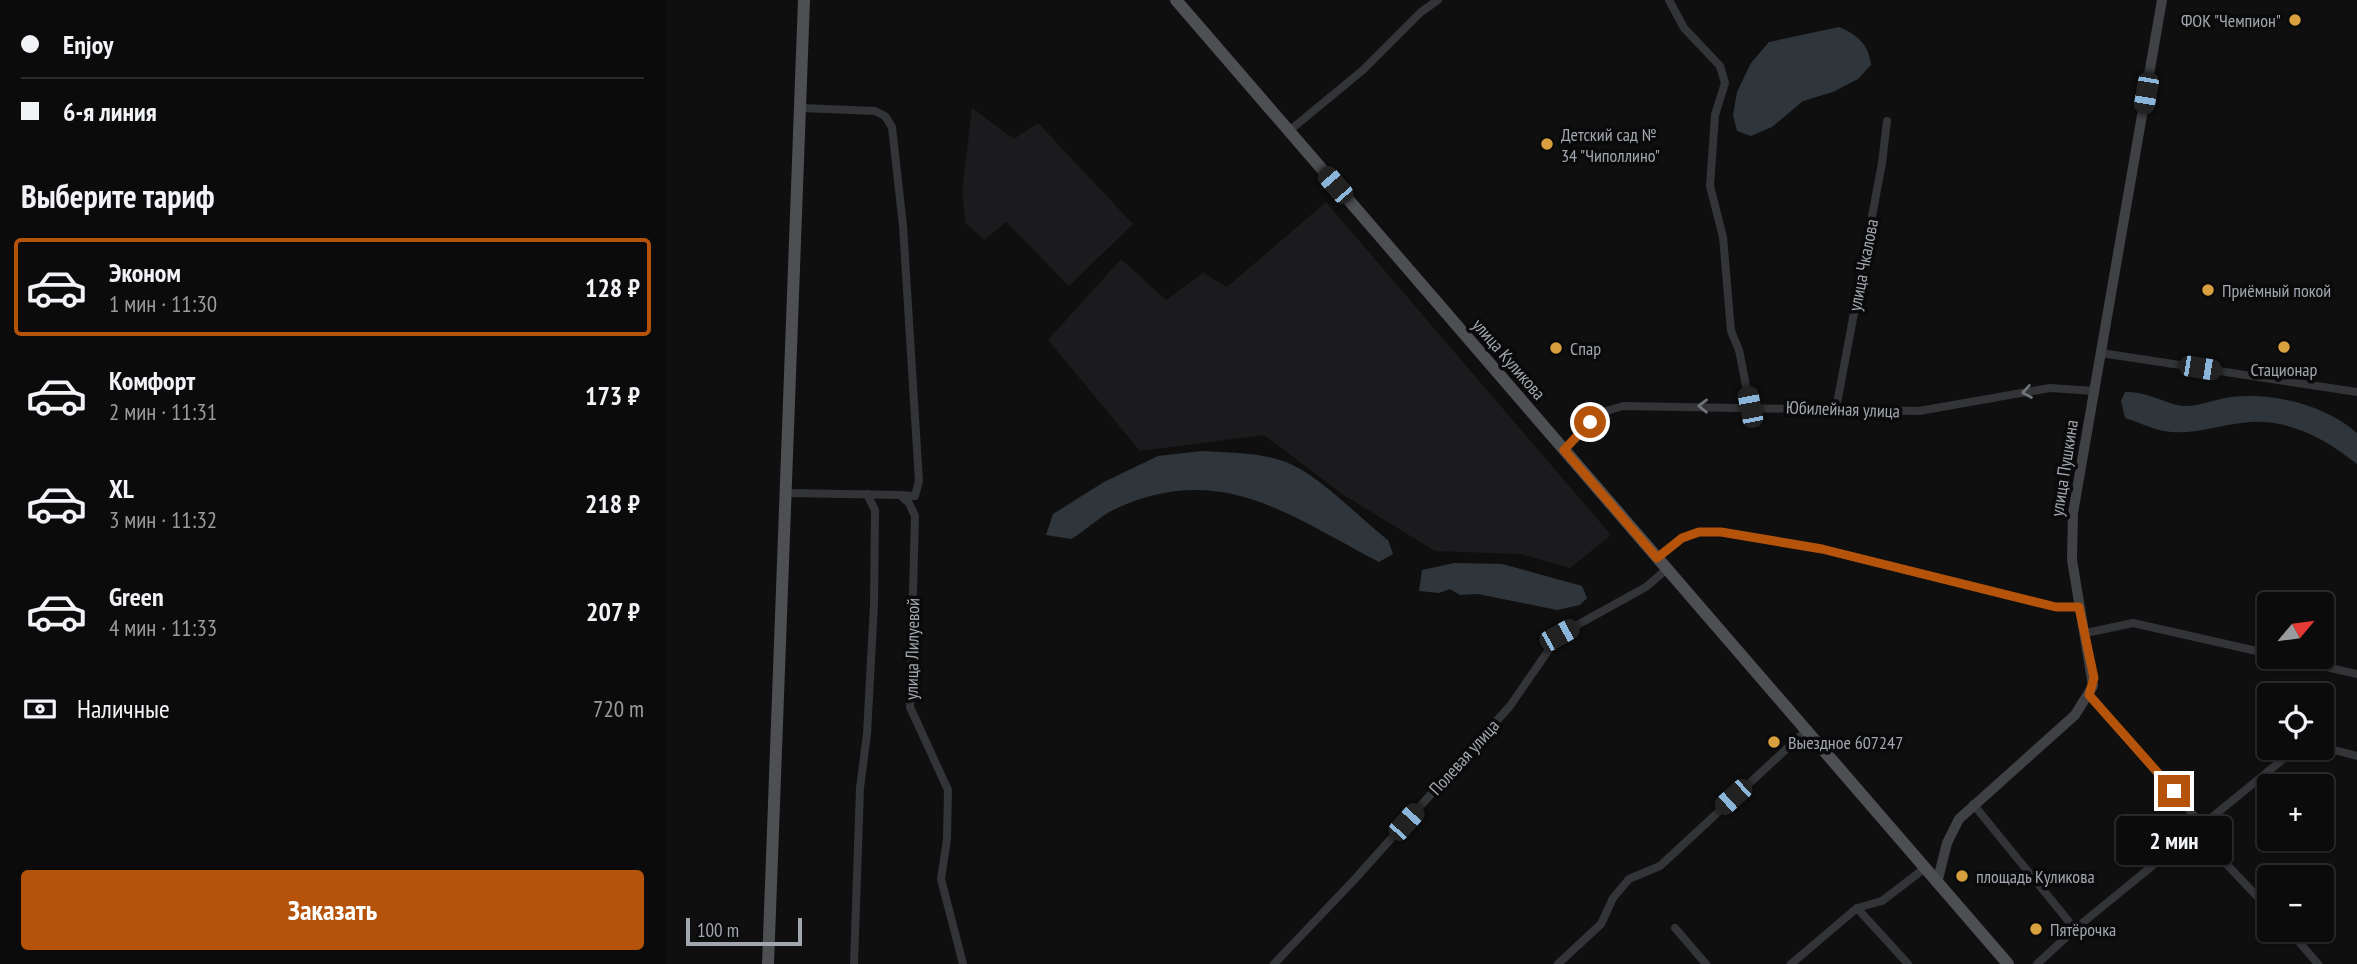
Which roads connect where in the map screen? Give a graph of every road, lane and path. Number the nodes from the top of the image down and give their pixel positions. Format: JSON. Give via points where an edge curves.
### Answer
{"nodes":[{"id":1,"x":804,"y":0,"type":"edge"},
{"id":2,"x":1176,"y":0,"type":"edge"},
{"id":3,"x":1438,"y":0,"type":"edge"},
{"id":4,"x":1669,"y":0,"type":"edge"},
{"id":5,"x":2162,"y":0,"type":"edge"},
{"id":6,"x":801,"y":108,"type":"junction"},
{"id":7,"x":1887,"y":121,"type":"dead end"},
{"id":8,"x":1289,"y":131,"type":"junction"},
{"id":9,"x":2101,"y":353,"type":"junction"},
{"id":10,"x":2094,"y":391,"type":"junction"},
{"id":11,"x":2357,"y":392,"type":"edge"},
{"id":12,"x":1750,"y":407,"type":"junction"},
{"id":13,"x":1836,"y":409,"type":"junction"},
{"id":14,"x":1564,"y":450,"type":"junction"},
{"id":15,"x":786,"y":493,"type":"junction"},
{"id":16,"x":867,"y":494,"type":"junction"},
{"id":17,"x":900,"y":495,"type":"junction"},
{"id":18,"x":1657,"y":558,"type":"junction"},
{"id":19,"x":1667,"y":569,"type":"junction"},
{"id":20,"x":2079,"y":607,"type":"junction"},
{"id":21,"x":2086,"y":633,"type":"junction"},
{"id":22,"x":2257,"y":651,"type":"edge"},
{"id":23,"x":2334,"y":669,"type":"edge"},
{"id":24,"x":2357,"y":674,"type":"edge"},
{"id":25,"x":2089,"y":695,"type":"junction"},
{"id":26,"x":1808,"y":729,"type":"junction"},
{"id":27,"x":2334,"y":750,"type":"edge"},
{"id":28,"x":2357,"y":756,"type":"edge"},
{"id":29,"x":2282,"y":760,"type":"edge"},
{"id":30,"x":1973,"y":804,"type":"junction"},
{"id":31,"x":2200,"y":829,"type":"junction"},
{"id":32,"x":1925,"y":868,"type":"junction"},
{"id":33,"x":1937,"y":883,"type":"junction"},
{"id":34,"x":2257,"y":895,"type":"edge"},
{"id":35,"x":1857,"y":908,"type":"junction"},
{"id":36,"x":1675,"y":928,"type":"dead end"},
{"id":37,"x":2075,"y":929,"type":"junction"},
{"id":38,"x":2300,"y":942,"type":"edge"},
{"id":39,"x":1276,"y":963,"type":"edge"},
{"id":40,"x":768,"y":964,"type":"edge"},
{"id":41,"x":854,"y":964,"type":"edge"},
{"id":42,"x":963,"y":964,"type":"edge"},
{"id":43,"x":1558,"y":964,"type":"edge"},
{"id":44,"x":1706,"y":964,"type":"edge"},
{"id":45,"x":1791,"y":964,"type":"edge"},
{"id":46,"x":1908,"y":964,"type":"edge"},
{"id":47,"x":2008,"y":964,"type":"edge"},
{"id":48,"x":2037,"y":964,"type":"edge"},
{"id":49,"x":2319,"y":964,"type":"edge"}],
"edges":[{"from":1,"to":6,"type":"main road"},
{"from":2,"to":8,"type":"main road","name":"улица Куликова"},
{"from":3,"to":8,"type":"street"},
{"from":4,"to":12,"type":"street","via":[[1684,27],[1720,66],[1725,83],[1714,114],[1710,186],[1723,237],[1731,331]]},
{"from":5,"to":9,"type":"street","name":"улица Пушкина"},
{"from":6,"to":15,"type":"main road"},
{"from":6,"to":17,"type":"street","via":[[875,111],[892,127],[904,226],[919,481],[915,496]]},
{"from":7,"to":13,"type":"street","name":"улица Чкалова"},
{"from":8,"to":14,"type":"main road","name":"улица Куликова"},
{"from":9,"to":10,"type":"street","name":"улица Пушкина"},
{"from":9,"to":11,"type":"street"},
{"from":10,"to":13,"type":"street","name":"Юбилейная улица","one_way":true,"via":[[2050,388],[1919,411]]},
{"from":10,"to":20,"type":"street","name":"улица Пушкина","via":[[2072,533]]},
{"from":12,"to":13,"type":"street","name":"Юбилейная улица"},
{"from":12,"to":14,"type":"street","name":"Юбилейная улица","one_way":true,"via":[[1615,407],[1588,424]]},
{"from":14,"to":18,"type":"main road","name":"улица Куликова"},
{"from":15,"to":16,"type":"street"},
{"from":15,"to":40,"type":"main road"},
{"from":16,"to":17,"type":"street"},
{"from":16,"to":41,"type":"street","via":[[875,510],[874,605],[860,788]]},
{"from":17,"to":42,"type":"street","name":"улица Лилуевой","via":[[915,516],[910,707],[948,790],[941,879]]},
{"from":18,"to":19,"type":"main road","name":"улица Куликова"},
{"from":18,"to":20,"type":"street","via":[[1682,538],[1721,532],[1822,549],[2056,607]]},
{"from":19,"to":26,"type":"main road","name":"улица Куликова"},
{"from":19,"to":39,"type":"street","name":"Полевая улица","via":[[1646,587],[1559,635],[1510,706]]},
{"from":20,"to":21,"type":"street","name":"улица Пушкина"},
{"from":21,"to":22,"type":"street","via":[[2133,623]]},
{"from":21,"to":25,"type":"street","name":"улица Пушкина","via":[[2094,678]]},
{"from":23,"to":24,"type":"street"},
{"from":25,"to":30,"type":"street","via":[[2075,715]]},
{"from":25,"to":31,"type":"street"},
{"from":26,"to":32,"type":"main road","name":"улица Куликова"},
{"from":26,"to":43,"type":"street","via":[[1660,866],[1629,879],[1613,898],[1601,924]]},
{"from":27,"to":28,"type":"street"},
{"from":29,"to":31,"type":"street"},
{"from":30,"to":33,"type":"street","via":[[1950,835]]},
{"from":30,"to":37,"type":"street"},
{"from":31,"to":34,"type":"street"},
{"from":31,"to":37,"type":"street"},
{"from":32,"to":33,"type":"main road"},
{"from":32,"to":35,"type":"street","via":[[1882,901]]},
{"from":33,"to":47,"type":"main road"},
{"from":35,"to":45,"type":"street"},
{"from":35,"to":46,"type":"street"},
{"from":36,"to":44,"type":"street"},
{"from":37,"to":48,"type":"street"},
{"from":38,"to":49,"type":"street"}]}
